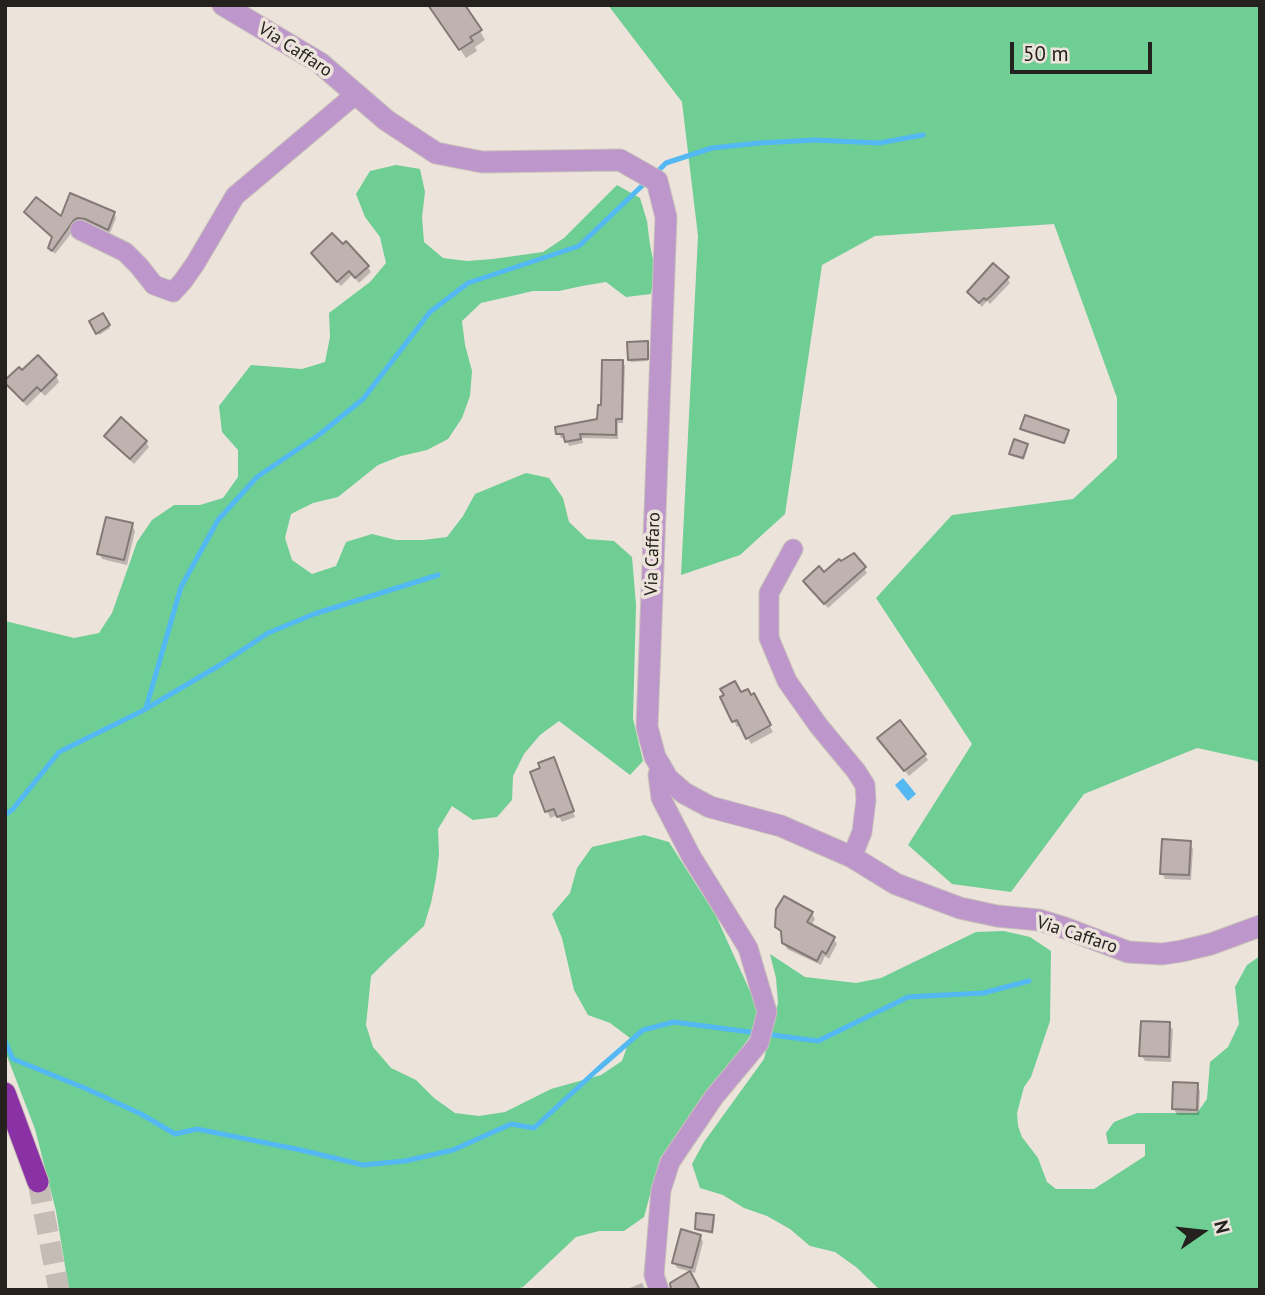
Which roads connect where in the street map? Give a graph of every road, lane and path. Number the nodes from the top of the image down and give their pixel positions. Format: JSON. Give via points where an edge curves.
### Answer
{"nodes":[{"id":1,"x":223,"y":5,"type":"edge"},
{"id":2,"x":356,"y":94,"type":"junction"},
{"id":3,"x":80,"y":230,"type":"dead end"},
{"id":4,"x":793,"y":549,"type":"dead end"},
{"id":5,"x":661,"y":765,"type":"junction"},
{"id":6,"x":852,"y":857,"type":"junction"},
{"id":7,"x":1260,"y":926,"type":"edge"},
{"id":8,"x":5,"y":1093,"type":"edge"},
{"id":9,"x":38,"y":1182,"type":"tunnel mouth"},
{"id":10,"x":659,"y":1290,"type":"edge"}],
"edges":[{"from":1,"to":2,"type":"street","name":"Via Caffaro","via":[[320,62]]},
{"from":2,"to":3,"type":"street","via":[[235,196],[173,292],[153,285],[125,251]]},
{"from":2,"to":5,"type":"street","name":"Via Caffaro","via":[[436,153],[482,162],[620,160],[657,181],[666,216],[648,727]]},
{"from":4,"to":6,"type":"street","via":[[769,593],[769,638],[788,681],[865,785],[862,832]]},
{"from":5,"to":6,"type":"street","name":"Via Caffaro","via":[[684,793],[710,807],[782,827]]},
{"from":5,"to":10,"type":"street","via":[[661,799],[748,948],[767,1013],[759,1043],[714,1097],[670,1162],[661,1190],[654,1275]]},
{"from":6,"to":7,"type":"street","name":"Via Caffaro","via":[[896,884],[960,908],[1039,920],[1128,952],[1182,951]]},
{"from":8,"to":9,"type":"highway"}]}
